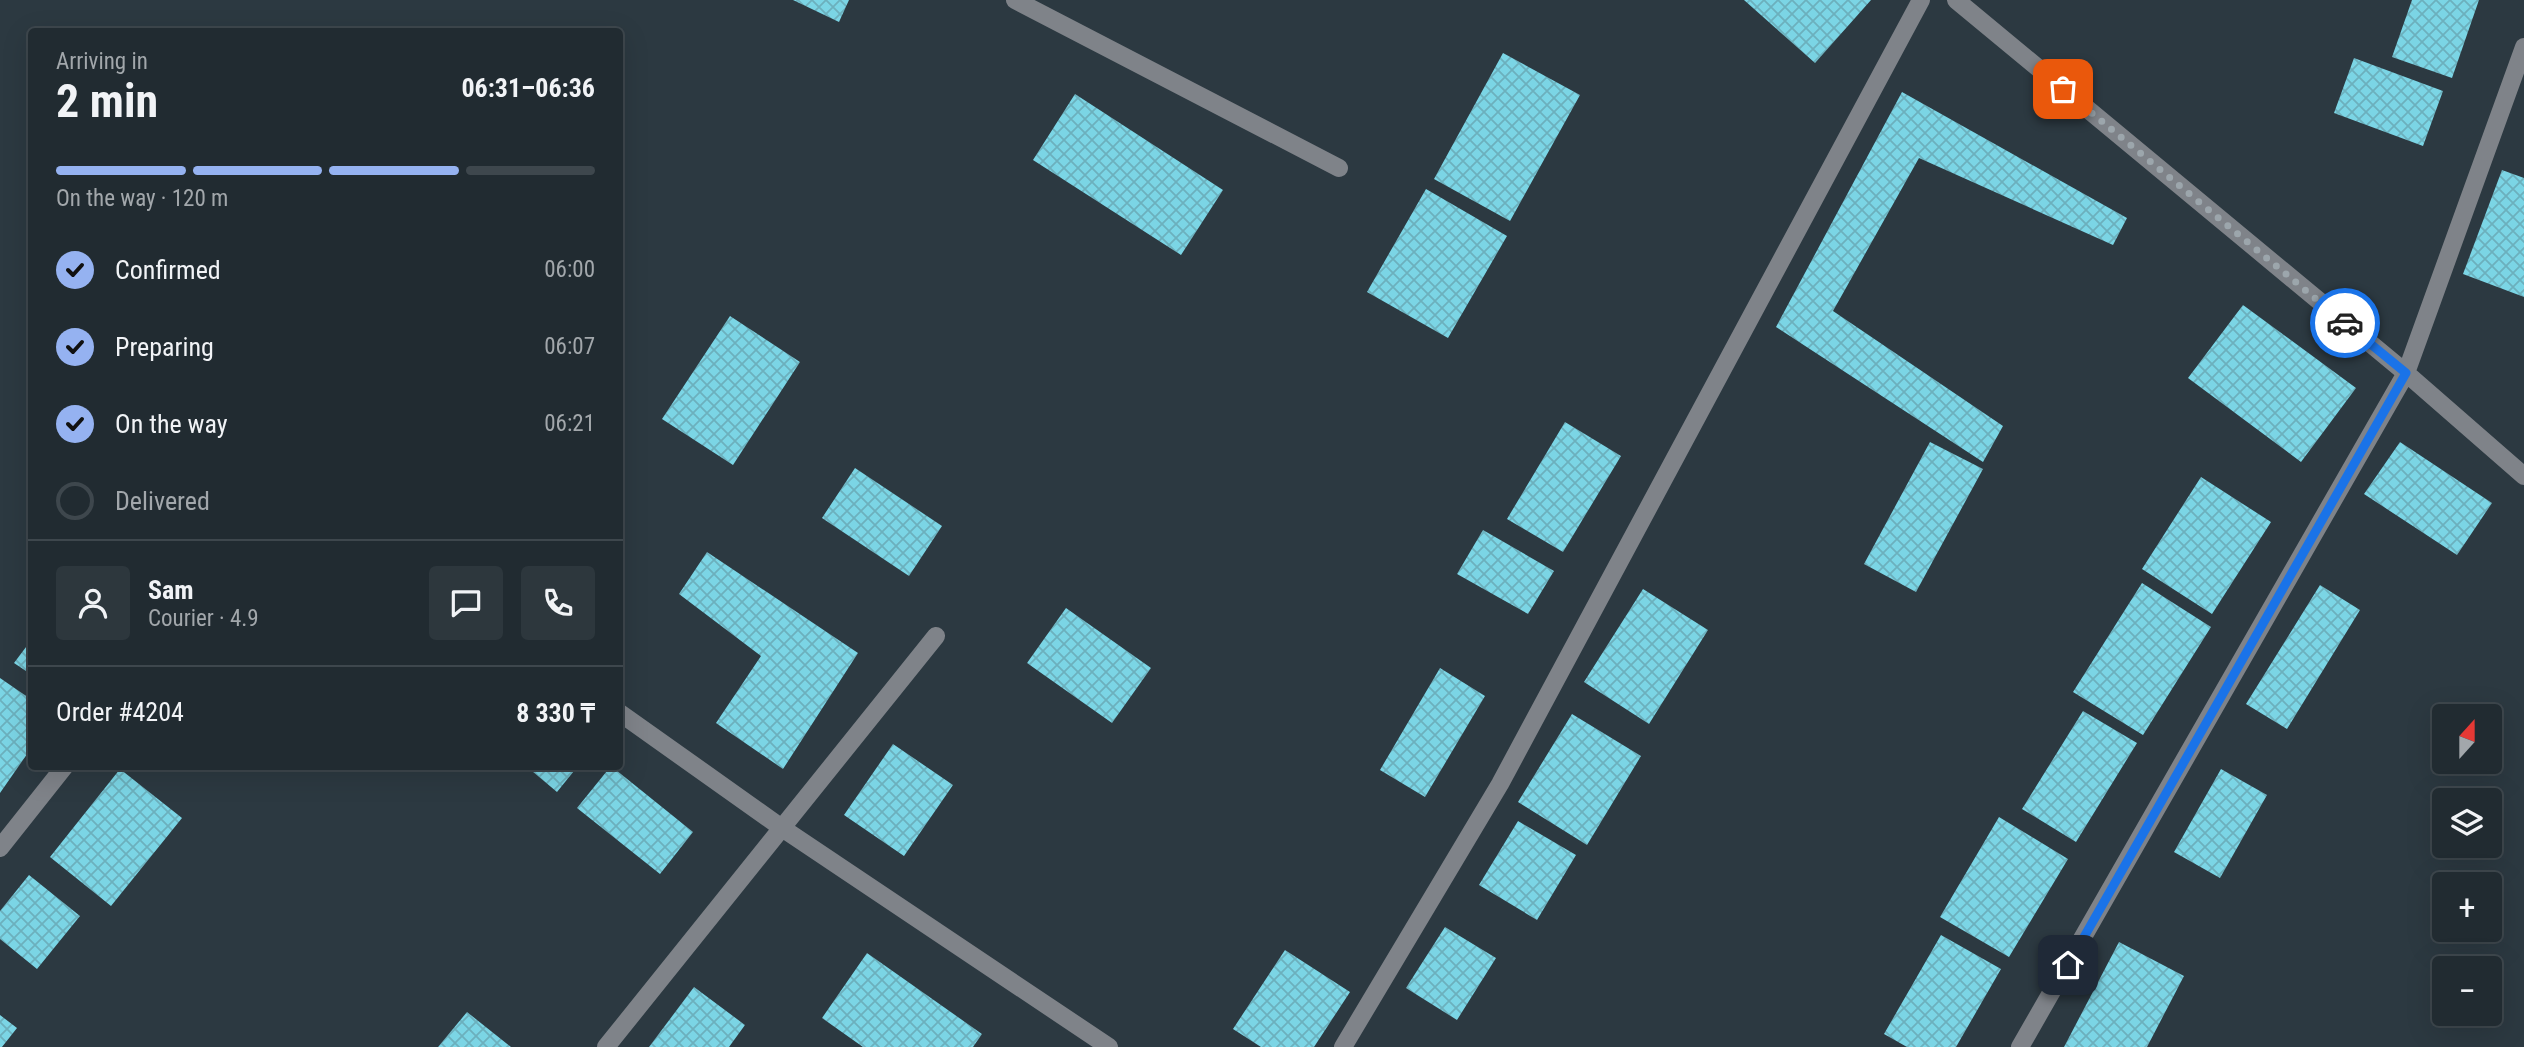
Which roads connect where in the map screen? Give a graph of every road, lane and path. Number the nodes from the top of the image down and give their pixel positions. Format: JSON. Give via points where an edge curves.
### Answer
{"nodes":[{"id":1,"x":1015,"y":0,"type":"edge"},
{"id":2,"x":1921,"y":0,"type":"edge"},
{"id":3,"x":1956,"y":0,"type":"edge"},
{"id":4,"x":2524,"y":47,"type":"edge"},
{"id":5,"x":1339,"y":168,"type":"dead end"},
{"id":6,"x":2406,"y":373,"type":"junction"},
{"id":7,"x":2524,"y":476,"type":"edge"},
{"id":8,"x":936,"y":636,"type":"dead end"},
{"id":9,"x":623,"y":715,"type":"edge"},
{"id":10,"x":62,"y":770,"type":"edge"},
{"id":11,"x":782,"y":828,"type":"junction"},
{"id":12,"x":0,"y":848,"type":"edge"},
{"id":13,"x":606,"y":1047,"type":"edge"},
{"id":14,"x":1109,"y":1047,"type":"edge"},
{"id":15,"x":1343,"y":1047,"type":"edge"},
{"id":16,"x":2021,"y":1047,"type":"edge"}],
"edges":[{"from":1,"to":5,"type":"street"},
{"from":2,"to":15,"type":"street","via":[[1500,784]]},
{"from":3,"to":6,"type":"street"},
{"from":4,"to":6,"type":"street"},
{"from":6,"to":7,"type":"street"},
{"from":6,"to":16,"type":"street"},
{"from":8,"to":11,"type":"street"},
{"from":9,"to":11,"type":"street"},
{"from":10,"to":12,"type":"street"},
{"from":11,"to":13,"type":"street"},
{"from":11,"to":14,"type":"street"}]}
